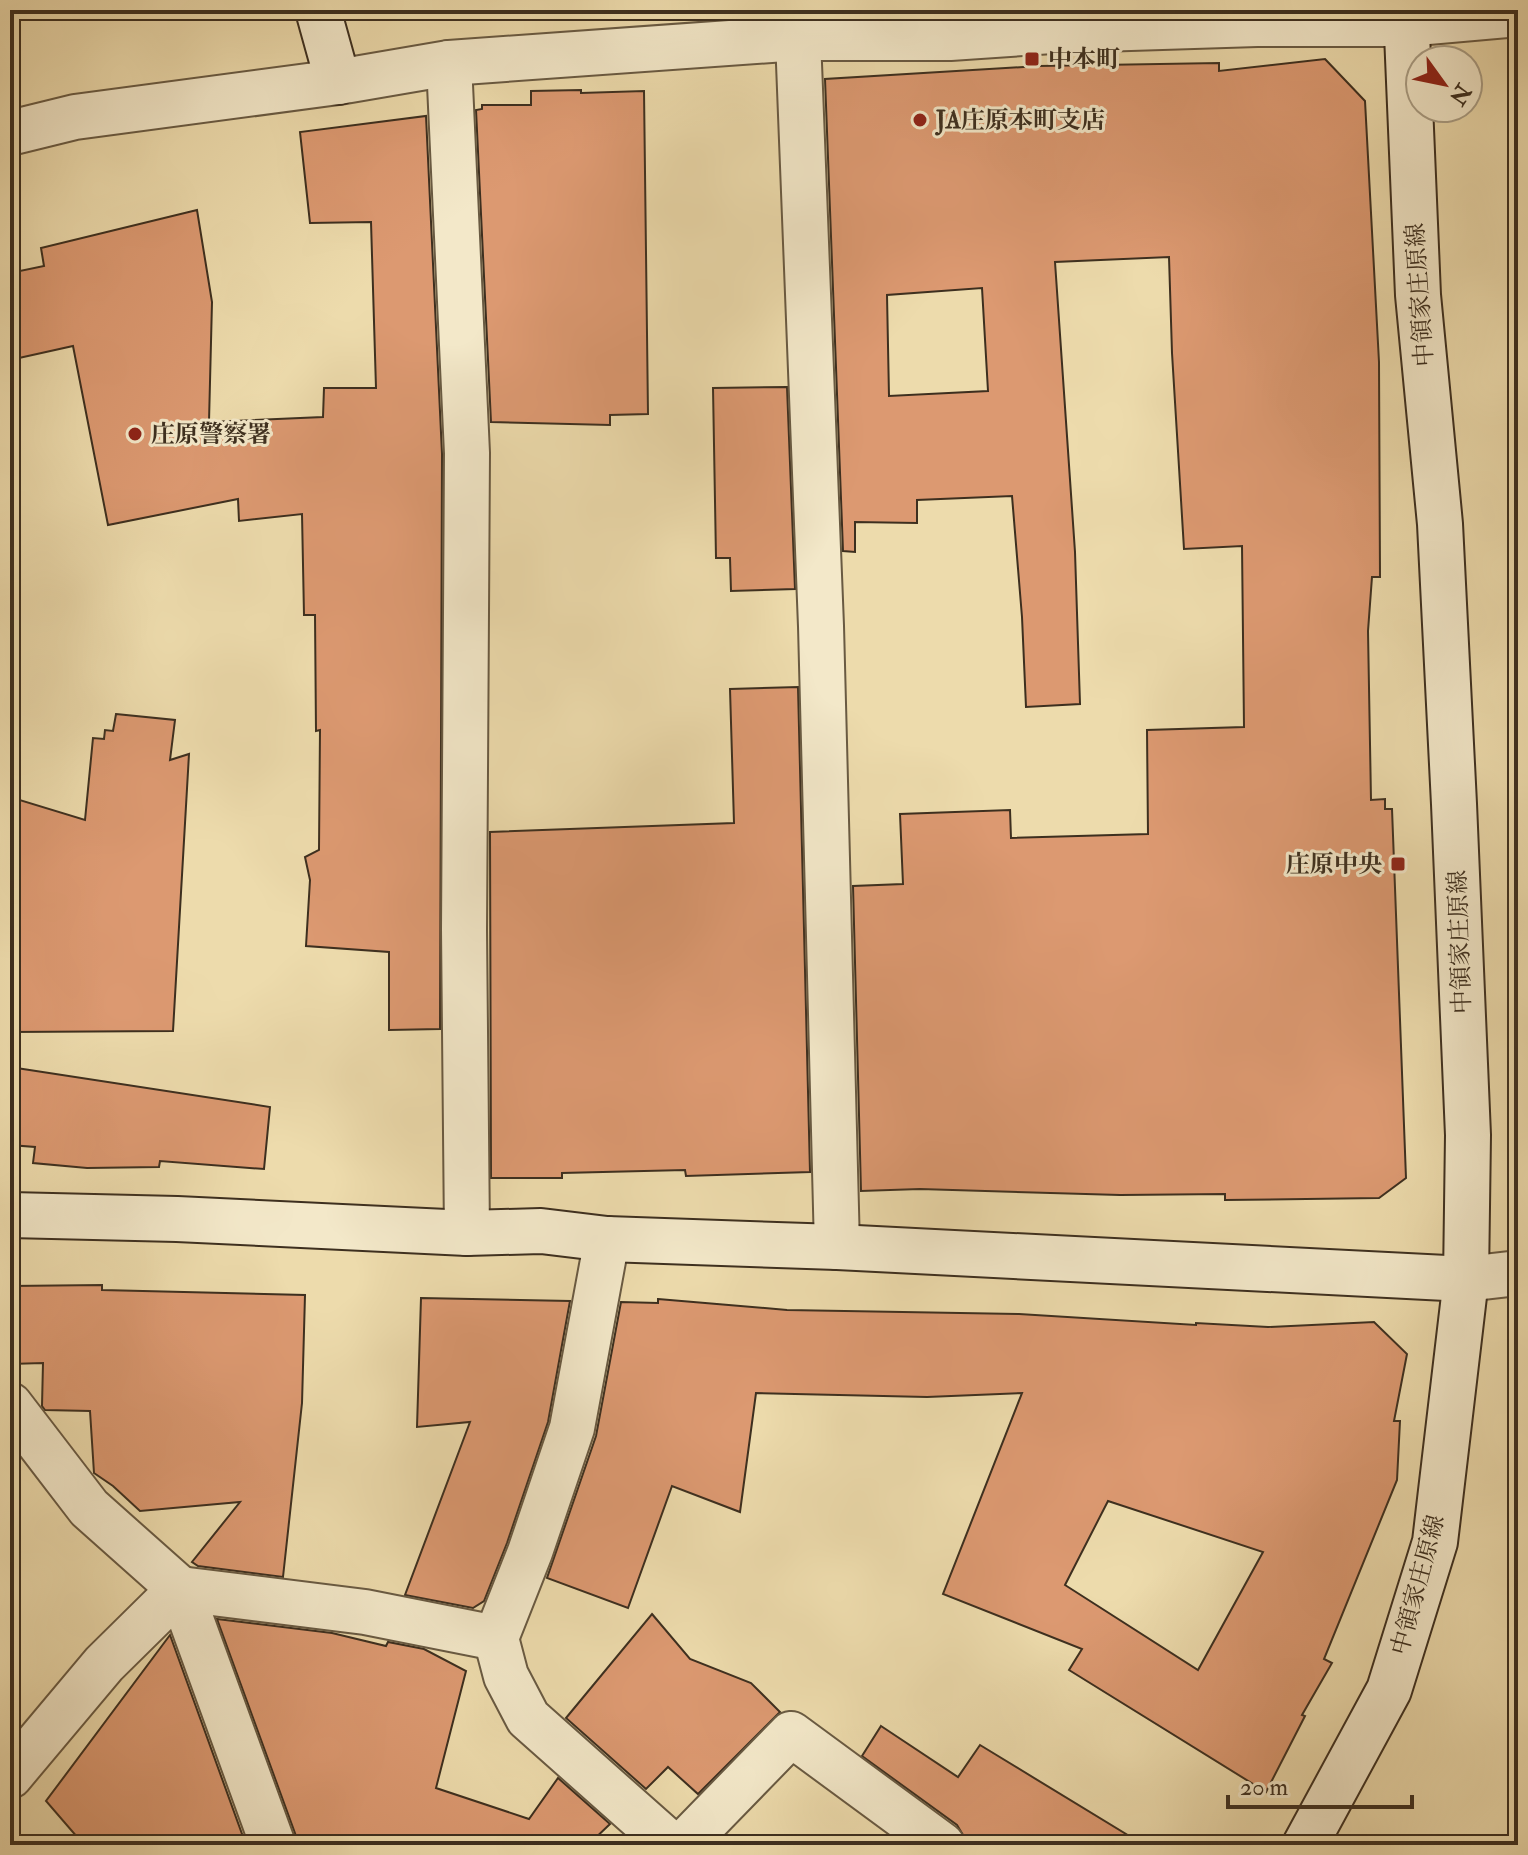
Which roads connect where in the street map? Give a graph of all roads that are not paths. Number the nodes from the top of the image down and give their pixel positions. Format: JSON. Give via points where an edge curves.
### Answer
{"nodes":[{"id":1,"x":318,"y":10,"type":"edge"},
{"id":2,"x":1518,"y":14,"type":"edge"},
{"id":3,"x":1405,"y":17,"type":"edge"},
{"id":4,"x":952,"y":24,"type":"edge"},
{"id":5,"x":798,"y":38,"type":"junction"},
{"id":6,"x":449,"y":63,"type":"junction"},
{"id":7,"x":338,"y":82,"type":"junction"},
{"id":8,"x":10,"y":133,"type":"edge"},
{"id":9,"x":10,"y":1215,"type":"edge"},
{"id":10,"x":467,"y":1233,"type":"junction"},
{"id":11,"x":607,"y":1239,"type":"junction"},
{"id":12,"x":837,"y":1247,"type":"junction"},
{"id":13,"x":1518,"y":1273,"type":"edge"},
{"id":14,"x":1466,"y":1279,"type":"junction"},
{"id":15,"x":10,"y":1405,"type":"edge"},
{"id":16,"x":180,"y":1589,"type":"junction"},
{"id":17,"x":496,"y":1638,"type":"junction"},
{"id":18,"x":10,"y":1776,"type":"edge"},
{"id":19,"x":273,"y":1845,"type":"edge"},
{"id":20,"x":671,"y":1845,"type":"edge"},
{"id":21,"x":683,"y":1845,"type":"edge"},
{"id":22,"x":942,"y":1845,"type":"edge"},
{"id":23,"x":1305,"y":1845,"type":"edge"}],
"edges":[{"from":1,"to":7,"type":"street"},
{"from":2,"to":3,"type":"street"},
{"from":3,"to":4,"type":"street","via":[[1067,30]]},
{"from":3,"to":14,"type":"street","name":"中領家庄原線","via":[[1418,295],[1440,524],[1454,804],[1468,1135]]},
{"from":4,"to":5,"type":"street"},
{"from":5,"to":6,"type":"street"},
{"from":5,"to":12,"type":"street"},
{"from":6,"to":7,"type":"street"},
{"from":6,"to":10,"type":"street","via":[[467,453]]},
{"from":7,"to":8,"type":"street","via":[[75,117]]},
{"from":9,"to":10,"type":"street"},
{"from":10,"to":11,"type":"street","via":[[541,1231]]},
{"from":11,"to":12,"type":"street"},
{"from":11,"to":17,"type":"street","via":[[572,1428]]},
{"from":12,"to":14,"type":"street"},
{"from":13,"to":14,"type":"street"},
{"from":14,"to":23,"type":"street","name":"中領家庄原線","via":[[1435,1542],[1389,1690]]},
{"from":15,"to":16,"type":"street","via":[[89,1508]]},
{"from":16,"to":17,"type":"street","via":[[365,1612]]},
{"from":16,"to":18,"type":"street","via":[[104,1664]]},
{"from":16,"to":19,"type":"street"},
{"from":17,"to":20,"type":"street","via":[[506,1676],[528,1718]]},
{"from":21,"to":22,"type":"street","via":[[791,1734]]}]}
